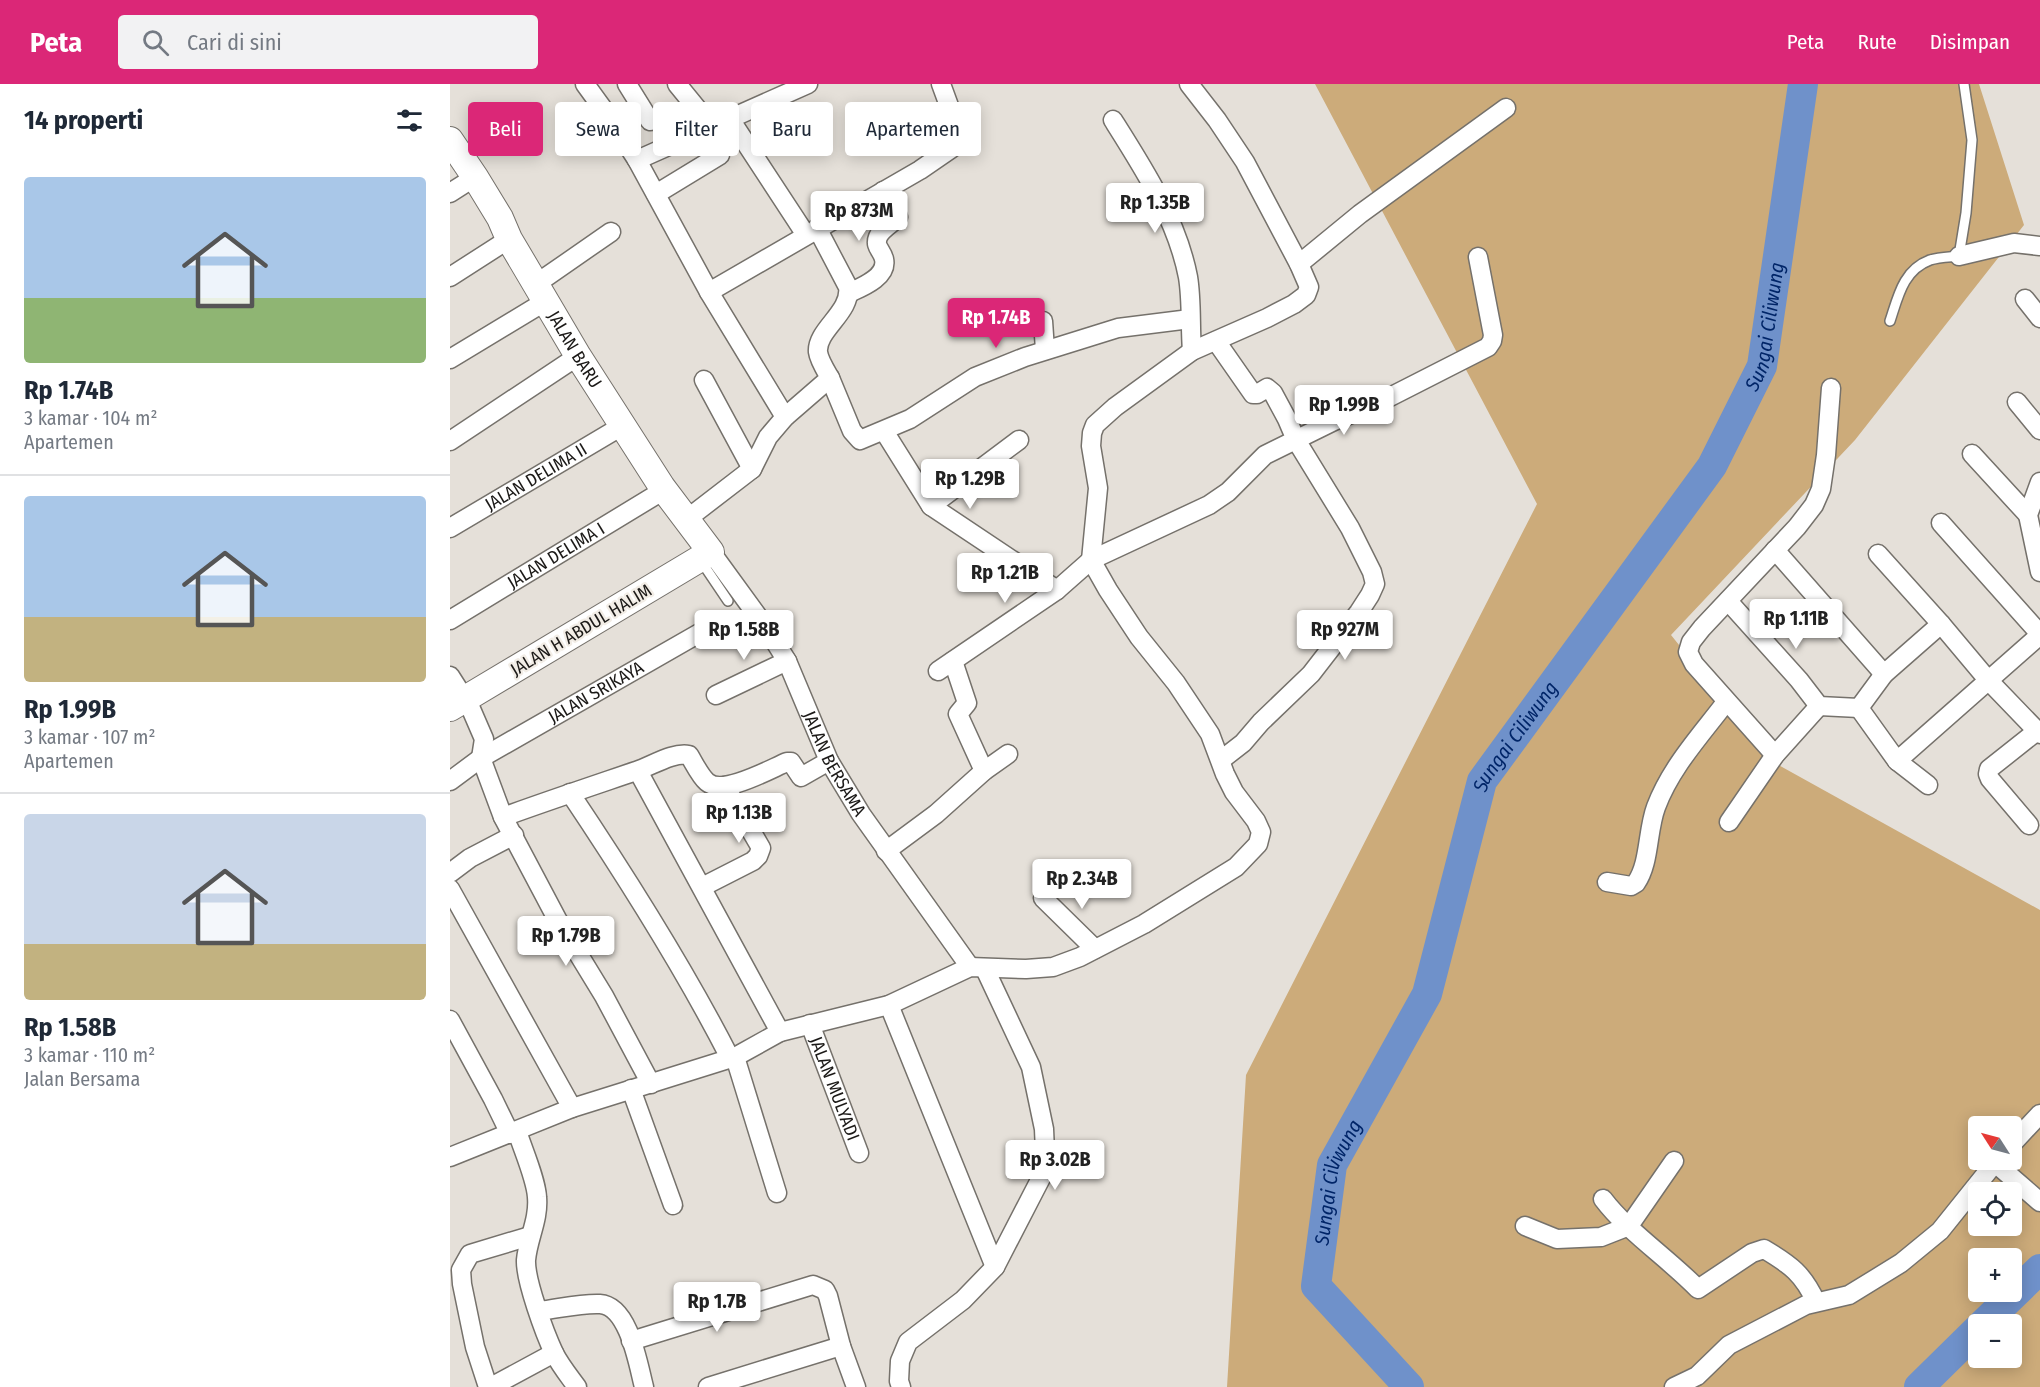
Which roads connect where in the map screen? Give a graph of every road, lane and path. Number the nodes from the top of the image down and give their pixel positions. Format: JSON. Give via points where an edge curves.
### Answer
{"nodes":[{"id":1,"x":585,"y":84,"type":"edge"},
{"id":2,"x":627,"y":84,"type":"edge"},
{"id":3,"x":677,"y":84,"type":"edge"},
{"id":4,"x":808,"y":84,"type":"edge"},
{"id":5,"x":941,"y":84,"type":"edge"},
{"id":6,"x":1189,"y":84,"type":"edge"},
{"id":7,"x":1964,"y":84,"type":"edge"},
{"id":8,"x":692,"y":102,"type":"edge"},
{"id":9,"x":1506,"y":108,"type":"dead end"},
{"id":10,"x":739,"y":115,"type":"edge"},
{"id":11,"x":1113,"y":120,"type":"dead end"},
{"id":12,"x":650,"y":121,"type":"dead end"},
{"id":13,"x":739,"y":132,"type":"edge"},
{"id":14,"x":450,"y":140,"type":"edge"},
{"id":15,"x":653,"y":153,"type":"edge"},
{"id":16,"x":718,"y":156,"type":"edge"},
{"id":17,"x":637,"y":160,"type":"junction"},
{"id":18,"x":476,"y":177,"type":"junction"},
{"id":19,"x":883,"y":191,"type":"junction"},
{"id":20,"x":450,"y":193,"type":"edge"},
{"id":21,"x":656,"y":194,"type":"junction"},
{"id":22,"x":610,"y":232,"type":"dead end"},
{"id":23,"x":811,"y":232,"type":"junction"},
{"id":24,"x":509,"y":239,"type":"junction"},
{"id":25,"x":2040,"y":246,"type":"edge"},
{"id":26,"x":1959,"y":256,"type":"junction"},
{"id":27,"x":1478,"y":257,"type":"dead end"},
{"id":28,"x":1299,"y":264,"type":"junction"},
{"id":29,"x":450,"y":277,"type":"edge"},
{"id":30,"x":541,"y":292,"type":"junction"},
{"id":31,"x":709,"y":292,"type":"junction"},
{"id":32,"x":849,"y":292,"type":"junction"},
{"id":33,"x":2025,"y":298,"type":"dead end"},
{"id":34,"x":2040,"y":318,"type":"edge"},
{"id":35,"x":1190,"y":319,"type":"junction"},
{"id":36,"x":1043,"y":321,"type":"dead end"},
{"id":37,"x":1890,"y":321,"type":"dead end"},
{"id":38,"x":1216,"y":341,"type":"junction"},
{"id":39,"x":1045,"y":351,"type":"junction"},
{"id":40,"x":1192,"y":351,"type":"junction"},
{"id":41,"x":578,"y":356,"type":"junction"},
{"id":42,"x":450,"y":359,"type":"edge"},
{"id":43,"x":830,"y":378,"type":"junction"},
{"id":44,"x":705,"y":380,"type":"dead end"},
{"id":45,"x":1831,"y":388,"type":"dead end"},
{"id":46,"x":2017,"y":402,"type":"dead end"},
{"id":47,"x":785,"y":417,"type":"junction"},
{"id":48,"x":622,"y":426,"type":"junction"},
{"id":49,"x":2040,"y":430,"type":"edge"},
{"id":50,"x":884,"y":431,"type":"junction"},
{"id":51,"x":1019,"y":440,"type":"dead end"},
{"id":52,"x":1296,"y":440,"type":"junction"},
{"id":53,"x":450,"y":441,"type":"edge"},
{"id":54,"x":1972,"y":454,"type":"dead end"},
{"id":55,"x":752,"y":469,"type":"junction"},
{"id":56,"x":2040,"y":482,"type":"edge"},
{"id":57,"x":664,"y":490,"type":"junction"},
{"id":58,"x":932,"y":506,"type":"junction"},
{"id":59,"x":2028,"y":515,"type":"junction"},
{"id":60,"x":687,"y":519,"type":"junction"},
{"id":61,"x":1941,"y":523,"type":"dead end"},
{"id":62,"x":450,"y":528,"type":"edge"},
{"id":63,"x":1775,"y":550,"type":"junction"},
{"id":64,"x":1878,"y":554,"type":"dead end"},
{"id":65,"x":705,"y":556,"type":"junction"},
{"id":66,"x":1091,"y":560,"type":"junction"},
{"id":67,"x":2040,"y":572,"type":"edge"},
{"id":68,"x":1057,"y":590,"type":"junction"},
{"id":69,"x":728,"y":601,"type":"dead end"},
{"id":70,"x":1728,"y":601,"type":"junction"},
{"id":71,"x":450,"y":620,"type":"edge"},
{"id":72,"x":1941,"y":624,"type":"junction"},
{"id":73,"x":710,"y":627,"type":"dead end"},
{"id":74,"x":2040,"y":635,"type":"edge"},
{"id":75,"x":787,"y":661,"type":"junction"},
{"id":76,"x":953,"y":661,"type":"junction"},
{"id":77,"x":938,"y":671,"type":"dead end"},
{"id":78,"x":1884,"y":674,"type":"junction"},
{"id":79,"x":450,"y":676,"type":"edge"},
{"id":80,"x":1988,"y":680,"type":"junction"},
{"id":81,"x":716,"y":695,"type":"dead end"},
{"id":82,"x":1726,"y":702,"type":"junction"},
{"id":83,"x":457,"y":703,"type":"edge"},
{"id":84,"x":1819,"y":706,"type":"junction"},
{"id":85,"x":1859,"y":708,"type":"junction"},
{"id":86,"x":2038,"y":732,"type":"edge"},
{"id":87,"x":1008,"y":754,"type":"dead end"},
{"id":88,"x":1775,"y":755,"type":"junction"},
{"id":89,"x":481,"y":758,"type":"junction"},
{"id":90,"x":1221,"y":760,"type":"junction"},
{"id":91,"x":1898,"y":760,"type":"junction"},
{"id":92,"x":829,"y":761,"type":"junction"},
{"id":93,"x":638,"y":771,"type":"junction"},
{"id":94,"x":984,"y":771,"type":"junction"},
{"id":95,"x":450,"y":781,"type":"edge"},
{"id":96,"x":1928,"y":785,"type":"dead end"},
{"id":97,"x":725,"y":786,"type":"junction"},
{"id":98,"x":570,"y":793,"type":"junction"},
{"id":99,"x":503,"y":817,"type":"junction"},
{"id":100,"x":1729,"y":822,"type":"dead end"},
{"id":101,"x":2029,"y":825,"type":"dead end"},
{"id":102,"x":514,"y":835,"type":"junction"},
{"id":103,"x":886,"y":851,"type":"junction"},
{"id":104,"x":450,"y":873,"type":"edge"},
{"id":105,"x":1607,"y":882,"type":"dead end"},
{"id":106,"x":702,"y":887,"type":"junction"},
{"id":107,"x":450,"y":889,"type":"edge"},
{"id":108,"x":1043,"y":898,"type":"dead end"},
{"id":109,"x":1095,"y":949,"type":"junction"},
{"id":110,"x":977,"y":968,"type":"junction"},
{"id":111,"x":889,"y":1005,"type":"junction"},
{"id":112,"x":450,"y":1020,"type":"edge"},
{"id":113,"x":810,"y":1024,"type":"junction"},
{"id":114,"x":780,"y":1032,"type":"junction"},
{"id":115,"x":733,"y":1057,"type":"junction"},
{"id":116,"x":651,"y":1084,"type":"junction"},
{"id":117,"x":631,"y":1089,"type":"junction"},
{"id":118,"x":572,"y":1108,"type":"junction"},
{"id":119,"x":2040,"y":1114,"type":"edge"},
{"id":120,"x":513,"y":1133,"type":"junction"},
{"id":121,"x":2022,"y":1133,"type":"edge"},
{"id":122,"x":859,"y":1153,"type":"dead end"},
{"id":123,"x":450,"y":1157,"type":"edge"},
{"id":124,"x":1674,"y":1161,"type":"dead end"},
{"id":125,"x":1988,"y":1170,"type":"edge"},
{"id":126,"x":2005,"y":1170,"type":"edge"},
{"id":127,"x":777,"y":1193,"type":"dead end"},
{"id":128,"x":1603,"y":1199,"type":"dead end"},
{"id":129,"x":2040,"y":1202,"type":"edge"},
{"id":130,"x":673,"y":1205,"type":"dead end"},
{"id":131,"x":1526,"y":1226,"type":"dead end"},
{"id":132,"x":1629,"y":1226,"type":"junction"},
{"id":133,"x":530,"y":1236,"type":"junction"},
{"id":134,"x":995,"y":1267,"type":"junction"},
{"id":135,"x":1816,"y":1302,"type":"junction"},
{"id":136,"x":539,"y":1311,"type":"junction"},
{"id":137,"x":631,"y":1341,"type":"junction"},
{"id":138,"x":841,"y":1346,"type":"junction"},
{"id":139,"x":554,"y":1353,"type":"junction"},
{"id":140,"x":490,"y":1387,"type":"edge"},
{"id":141,"x":577,"y":1387,"type":"edge"},
{"id":142,"x":644,"y":1387,"type":"edge"},
{"id":143,"x":708,"y":1387,"type":"edge"},
{"id":144,"x":855,"y":1387,"type":"edge"},
{"id":145,"x":901,"y":1387,"type":"edge"},
{"id":146,"x":1674,"y":1387,"type":"edge"}],
"edges":[{"from":1,"to":17,"type":"street"},
{"from":2,"to":12,"type":"street"},
{"from":3,"to":8,"type":"street"},
{"from":4,"to":10,"type":"street"},
{"from":5,"to":19,"type":"street","via":[[958,133],[952,148]]},
{"from":6,"to":28,"type":"street","via":[[1245,162]]},
{"from":7,"to":26,"type":"lane","via":[[1972,140]]},
{"from":9,"to":28,"type":"street","via":[[1360,214]]},
{"from":11,"to":35,"type":"street","via":[[1162,201],[1188,278]]},
{"from":13,"to":23,"type":"street"},
{"from":14,"to":18,"type":"street","name":"JALAN BARU"},
{"from":15,"to":17,"type":"street"},
{"from":16,"to":21,"type":"street"},
{"from":17,"to":21,"type":"street"},
{"from":18,"to":20,"type":"street"},
{"from":18,"to":24,"type":"street","name":"JALAN BARU"},
{"from":19,"to":23,"type":"street"},
{"from":19,"to":32,"type":"street","via":[[898,217],[878,235],[877,245],[885,259],[882,272],[867,285]]},
{"from":21,"to":31,"type":"street"},
{"from":22,"to":30,"type":"street"},
{"from":23,"to":31,"type":"street"},
{"from":23,"to":32,"type":"street"},
{"from":24,"to":29,"type":"street"},
{"from":24,"to":30,"type":"street","name":"JALAN BARU"},
{"from":25,"to":26,"type":"street","via":[[2014,243]]},
{"from":26,"to":37,"type":"lane","via":[[1931,260],[1911,270]]},
{"from":27,"to":52,"type":"street","via":[[1493,335],[1488,347]]},
{"from":28,"to":38,"type":"street","via":[[1309,287],[1306,295]]},
{"from":30,"to":41,"type":"street","name":"JALAN BARU"},
{"from":30,"to":42,"type":"street"},
{"from":31,"to":47,"type":"street"},
{"from":32,"to":43,"type":"street","via":[[840,313],[820,340],[818,351]]},
{"from":33,"to":34,"type":"street"},
{"from":35,"to":39,"type":"street","via":[[1130,325]]},
{"from":35,"to":40,"type":"street"},
{"from":36,"to":39,"type":"street"},
{"from":38,"to":40,"type":"street"},
{"from":38,"to":52,"type":"street","via":[[1253,394],[1270,389]]},
{"from":39,"to":50,"type":"street","via":[[975,377]]},
{"from":40,"to":66,"type":"street","via":[[1095,424],[1091,446],[1098,488]]},
{"from":41,"to":48,"type":"street","name":"JALAN BARU"},
{"from":41,"to":53,"type":"street"},
{"from":43,"to":47,"type":"street"},
{"from":43,"to":50,"type":"street","via":[[852,431],[860,440]]},
{"from":44,"to":55,"type":"street"},
{"from":45,"to":63,"type":"street","via":[[1821,489],[1814,506]]},
{"from":46,"to":49,"type":"street"},
{"from":47,"to":55,"type":"street","via":[[768,437]]},
{"from":48,"to":57,"type":"street","name":"JALAN BARU"},
{"from":48,"to":62,"type":"street","name":"JALAN DELIMA II"},
{"from":50,"to":58,"type":"street"},
{"from":51,"to":58,"type":"street"},
{"from":52,"to":66,"type":"street","via":[[1265,455],[1228,492],[1209,504]]},
{"from":52,"to":90,"type":"street","via":[[1350,528],[1375,584],[1359,612],[1311,674]]},
{"from":54,"to":59,"type":"street"},
{"from":55,"to":60,"type":"street"},
{"from":56,"to":59,"type":"street"},
{"from":57,"to":60,"type":"street","name":"JALAN BARU"},
{"from":57,"to":71,"type":"street","name":"JALAN DELIMA I"},
{"from":58,"to":68,"type":"street"},
{"from":59,"to":67,"type":"street"},
{"from":60,"to":65,"type":"street","name":"JALAN BARU"},
{"from":61,"to":74,"type":"street"},
{"from":63,"to":70,"type":"street"},
{"from":63,"to":78,"type":"street"},
{"from":64,"to":72,"type":"street"},
{"from":65,"to":69,"type":"lane"},
{"from":65,"to":75,"type":"street","name":"JALAN BERSAMA","via":[[767,629]]},
{"from":65,"to":83,"type":"street","name":"JALAN H ABDUL HALIM"},
{"from":66,"to":68,"type":"street"},
{"from":66,"to":90,"type":"street","via":[[1139,636],[1210,734]]},
{"from":68,"to":76,"type":"street"},
{"from":70,"to":82,"type":"street","via":[[1691,642],[1688,652]]},
{"from":70,"to":84,"type":"street"},
{"from":72,"to":78,"type":"street"},
{"from":72,"to":80,"type":"street"},
{"from":73,"to":89,"type":"street","name":"JALAN SRIKAYA"},
{"from":74,"to":80,"type":"street"},
{"from":75,"to":81,"type":"street"},
{"from":75,"to":92,"type":"street","name":"JALAN BERSAMA"},
{"from":76,"to":77,"type":"street"},
{"from":76,"to":94,"type":"street","via":[[967,703],[958,714]]},
{"from":78,"to":85,"type":"street"},
{"from":79,"to":83,"type":"street"},
{"from":80,"to":86,"type":"street"},
{"from":80,"to":91,"type":"street"},
{"from":82,"to":88,"type":"street"},
{"from":82,"to":105,"type":"street","via":[[1669,780],[1648,831],[1646,857],[1636,884]]},
{"from":83,"to":89,"type":"street","via":[[484,739]]},
{"from":84,"to":85,"type":"street"},
{"from":84,"to":88,"type":"street"},
{"from":85,"to":91,"type":"street"},
{"from":86,"to":101,"type":"street","via":[[1989,769],[1988,774]]},
{"from":87,"to":94,"type":"street"},
{"from":88,"to":100,"type":"street"},
{"from":89,"to":95,"type":"street","name":"JALAN SRIKAYA"},
{"from":89,"to":99,"type":"street"},
{"from":90,"to":109,"type":"street","via":[[1234,792],[1261,832],[1258,844],[1236,867],[1215,881]]},
{"from":91,"to":96,"type":"street"},
{"from":92,"to":97,"type":"street","via":[[801,777],[787,762]]},
{"from":92,"to":103,"type":"street","name":"JALAN BERSAMA"},
{"from":93,"to":97,"type":"street","via":[[685,754],[706,782]]},
{"from":93,"to":98,"type":"street"},
{"from":93,"to":106,"type":"street"},
{"from":94,"to":103,"type":"street"},
{"from":97,"to":106,"type":"street","via":[[761,848],[753,861]]},
{"from":98,"to":99,"type":"street"},
{"from":98,"to":115,"type":"street","via":[[632,886]]},
{"from":99,"to":102,"type":"street"},
{"from":102,"to":104,"type":"street"},
{"from":102,"to":116,"type":"street"},
{"from":103,"to":110,"type":"street","name":"JALAN BERSAMA"},
{"from":106,"to":114,"type":"street"},
{"from":107,"to":118,"type":"street"},
{"from":108,"to":109,"type":"street"},
{"from":109,"to":110,"type":"street","via":[[1053,967]]},
{"from":110,"to":111,"type":"street"},
{"from":110,"to":134,"type":"street","name":"JALAN BERSAMA","via":[[1031,1067],[1044,1129],[1042,1176]]},
{"from":111,"to":113,"type":"street"},
{"from":111,"to":134,"type":"street"},
{"from":112,"to":120,"type":"street"},
{"from":113,"to":114,"type":"street"},
{"from":113,"to":122,"type":"street","name":"JALAN MULYADI"},
{"from":114,"to":115,"type":"street"},
{"from":115,"to":116,"type":"street"},
{"from":115,"to":127,"type":"street"},
{"from":116,"to":117,"type":"street"},
{"from":117,"to":118,"type":"street"},
{"from":117,"to":130,"type":"street"},
{"from":118,"to":120,"type":"street"},
{"from":119,"to":121,"type":"street"},
{"from":120,"to":123,"type":"street"},
{"from":120,"to":133,"type":"street","via":[[537,1194]]},
{"from":124,"to":132,"type":"street"},
{"from":125,"to":135,"type":"street","via":[[1940,1231],[1901,1263],[1849,1295]]},
{"from":126,"to":129,"type":"street"},
{"from":128,"to":132,"type":"street"},
{"from":131,"to":132,"type":"street","via":[[1557,1239],[1601,1237]]},
{"from":132,"to":135,"type":"street","via":[[1698,1289],[1752,1253],[1764,1250],[1799,1273]]},
{"from":133,"to":136,"type":"street","via":[[526,1264]]},
{"from":133,"to":140,"type":"street","via":[[470,1254],[461,1270],[476,1347]]},
{"from":134,"to":145,"type":"street","name":"JALAN BERSAMA","via":[[963,1300],[908,1342],[900,1361]]},
{"from":135,"to":146,"type":"street","via":[[1729,1346],[1697,1376]]},
{"from":136,"to":137,"type":"street","via":[[601,1304],[612,1307],[619,1313]]},
{"from":136,"to":139,"type":"street"},
{"from":137,"to":138,"type":"street","via":[[813,1285],[825,1290],[828,1296]]},
{"from":137,"to":142,"type":"street"},
{"from":138,"to":143,"type":"street"},
{"from":138,"to":144,"type":"street"},
{"from":139,"to":140,"type":"street"},
{"from":139,"to":141,"type":"street"}]}
